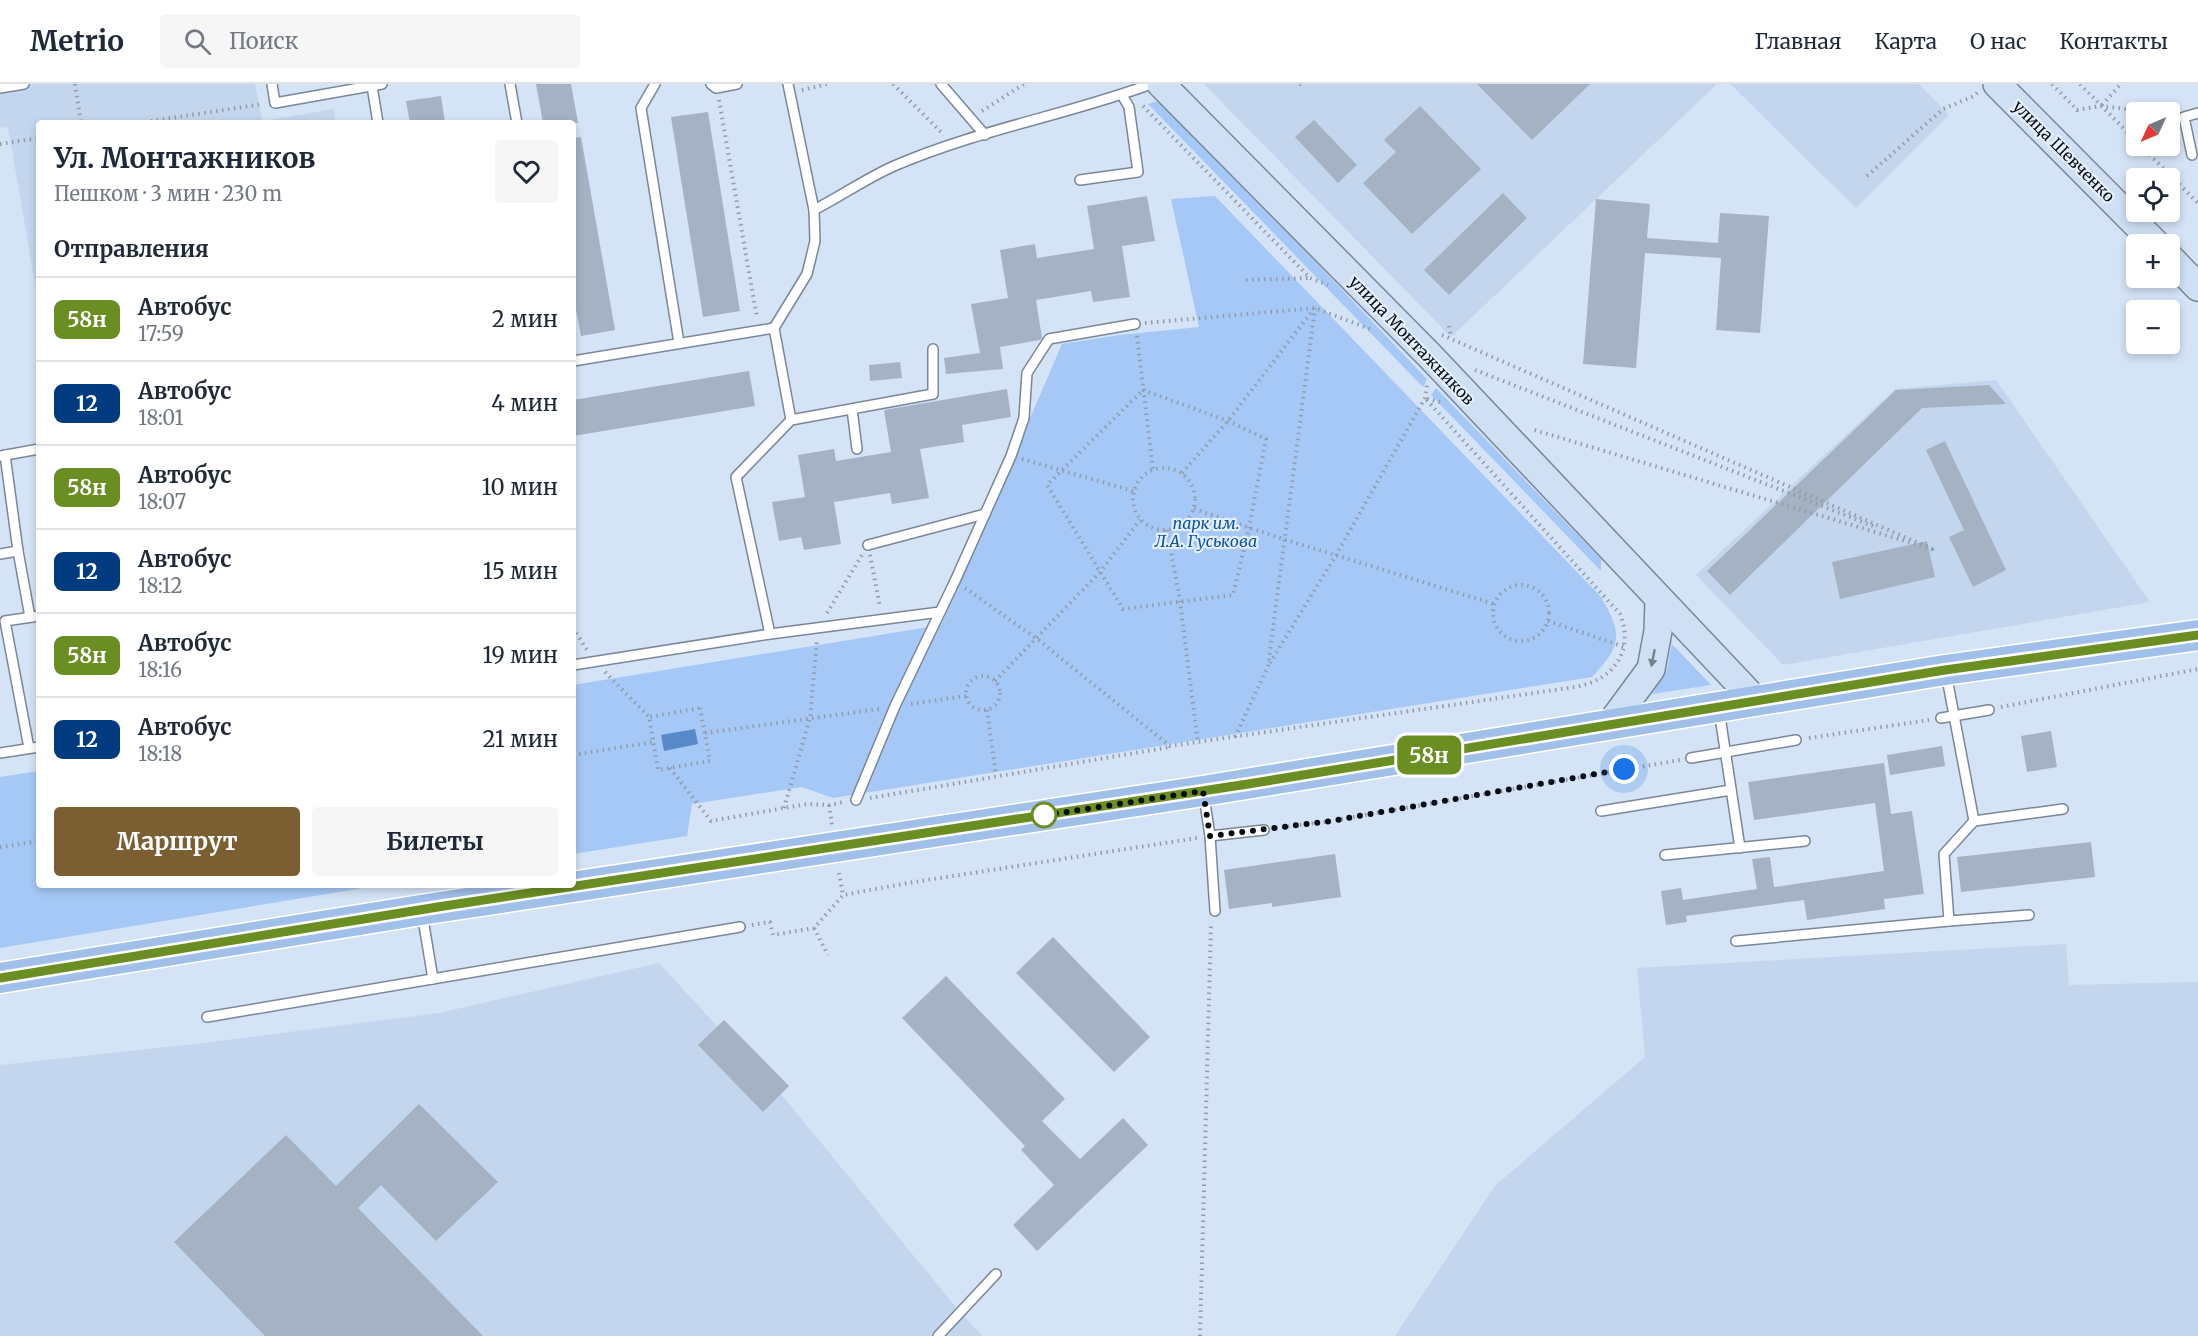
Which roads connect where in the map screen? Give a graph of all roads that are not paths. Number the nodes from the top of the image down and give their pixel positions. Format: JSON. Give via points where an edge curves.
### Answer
{"nodes":[{"id":1,"x":24,"y":84,"type":"edge"},
{"id":2,"x":272,"y":84,"type":"edge"},
{"id":3,"x":382,"y":84,"type":"edge"},
{"id":4,"x":510,"y":84,"type":"edge"},
{"id":5,"x":655,"y":84,"type":"edge"},
{"id":6,"x":737,"y":84,"type":"edge"},
{"id":7,"x":941,"y":84,"type":"edge"},
{"id":8,"x":1151,"y":84,"type":"edge"},
{"id":9,"x":1161,"y":84,"type":"edge"},
{"id":10,"x":372,"y":86,"type":"junction"},
{"id":11,"x":714,"y":86,"type":"edge"},
{"id":12,"x":1989,"y":87,"type":"edge"},
{"id":13,"x":0,"y":88,"type":"edge"},
{"id":14,"x":788,"y":89,"type":"edge"},
{"id":15,"x":1126,"y":93,"type":"junction"},
{"id":16,"x":2198,"y":113,"type":"edge"},
{"id":17,"x":378,"y":120,"type":"edge"},
{"id":18,"x":516,"y":120,"type":"edge"},
{"id":19,"x":985,"y":135,"type":"junction"},
{"id":20,"x":2192,"y":155,"type":"dead end"},
{"id":21,"x":1080,"y":180,"type":"dead end"},
{"id":22,"x":814,"y":210,"type":"junction"},
{"id":23,"x":2145,"y":234,"type":"edge"},
{"id":24,"x":2180,"y":268,"type":"edge"},
{"id":25,"x":2198,"y":286,"type":"edge"},
{"id":26,"x":1136,"y":324,"type":"road end"},
{"id":27,"x":774,"y":328,"type":"junction"},
{"id":28,"x":679,"y":344,"type":"junction"},
{"id":29,"x":933,"y":349,"type":"dead end"},
{"id":30,"x":576,"y":361,"type":"edge"},
{"id":31,"x":852,"y":409,"type":"junction"},
{"id":32,"x":791,"y":420,"type":"junction"},
{"id":33,"x":36,"y":449,"type":"edge"},
{"id":34,"x":856,"y":449,"type":"dead end"},
{"id":35,"x":2,"y":455,"type":"edge"},
{"id":36,"x":985,"y":514,"type":"junction"},
{"id":37,"x":868,"y":545,"type":"road end"},
{"id":38,"x":18,"y":551,"type":"junction"},
{"id":39,"x":0,"y":554,"type":"edge"},
{"id":40,"x":1659,"y":600,"type":"junction"},
{"id":41,"x":940,"y":612,"type":"junction"},
{"id":42,"x":35,"y":616,"type":"edge"},
{"id":43,"x":770,"y":634,"type":"junction"},
{"id":44,"x":2196,"y":636,"type":"edge"},
{"id":45,"x":576,"y":665,"type":"edge"},
{"id":46,"x":1945,"y":670,"type":"junction"},
{"id":47,"x":1757,"y":702,"type":"junction"},
{"id":48,"x":1719,"y":708,"type":"junction"},
{"id":49,"x":1989,"y":710,"type":"road end"},
{"id":50,"x":1954,"y":716,"type":"junction"},
{"id":51,"x":1941,"y":718,"type":"road end"},
{"id":52,"x":1610,"y":726,"type":"junction"},
{"id":53,"x":1796,"y":740,"type":"road end"},
{"id":54,"x":34,"y":747,"type":"edge"},
{"id":55,"x":0,"y":753,"type":"edge"},
{"id":56,"x":1726,"y":753,"type":"junction"},
{"id":57,"x":1691,"y":758,"type":"road end"},
{"id":58,"x":1731,"y":790,"type":"junction"},
{"id":59,"x":1203,"y":791,"type":"junction"},
{"id":60,"x":856,"y":800,"type":"road end"},
{"id":61,"x":2063,"y":809,"type":"dead end"},
{"id":62,"x":1601,"y":811,"type":"dead end"},
{"id":63,"x":1974,"y":821,"type":"junction"},
{"id":64,"x":1264,"y":830,"type":"road end"},
{"id":65,"x":1210,"y":836,"type":"junction"},
{"id":66,"x":1805,"y":842,"type":"dead end"},
{"id":67,"x":1740,"y":848,"type":"junction"},
{"id":68,"x":1665,"y":855,"type":"dead end"},
{"id":69,"x":576,"y":886,"type":"edge"},
{"id":70,"x":566,"y":888,"type":"edge"},
{"id":71,"x":421,"y":910,"type":"junction"},
{"id":72,"x":1215,"y":911,"type":"road end"},
{"id":73,"x":2029,"y":915,"type":"dead end"},
{"id":74,"x":1949,"y":921,"type":"junction"},
{"id":75,"x":740,"y":927,"type":"dead end"},
{"id":76,"x":1736,"y":941,"type":"dead end"},
{"id":77,"x":0,"y":978,"type":"edge"},
{"id":78,"x":433,"y":978,"type":"junction"},
{"id":79,"x":207,"y":1017,"type":"dead end"},
{"id":80,"x":996,"y":1274,"type":"dead end"},
{"id":81,"x":938,"y":1336,"type":"edge"}],
"edges":[{"from":1,"to":13,"type":"lane"},
{"from":2,"to":10,"type":"lane","via":[[275,103]]},
{"from":3,"to":10,"type":"lane"},
{"from":4,"to":18,"type":"lane"},
{"from":5,"to":28,"type":"lane","via":[[641,108]]},
{"from":6,"to":11,"type":"lane"},
{"from":7,"to":19,"type":"lane"},
{"from":8,"to":15,"type":"lane"},
{"from":9,"to":40,"type":"main road","name":"улица Монтажников","via":[[1436,346]]},
{"from":10,"to":17,"type":"lane"},
{"from":12,"to":23,"type":"main road","name":"улица Шевченко"},
{"from":14,"to":22,"type":"lane"},
{"from":15,"to":19,"type":"lane"},
{"from":15,"to":21,"type":"lane","via":[[1138,172]]},
{"from":16,"to":20,"type":"lane","via":[[2184,117]]},
{"from":19,"to":22,"type":"lane","via":[[893,167]]},
{"from":22,"to":27,"type":"lane","via":[[815,241],[807,274]]},
{"from":24,"to":25,"type":"main road"},
{"from":26,"to":36,"type":"lane","via":[[1049,339],[1027,373],[1024,418]]},
{"from":27,"to":28,"type":"lane"},
{"from":27,"to":32,"type":"lane"},
{"from":28,"to":30,"type":"lane"},
{"from":29,"to":31,"type":"lane","via":[[933,394]]},
{"from":31,"to":32,"type":"lane"},
{"from":31,"to":34,"type":"lane"},
{"from":32,"to":43,"type":"lane","via":[[736,477]]},
{"from":33,"to":35,"type":"lane"},
{"from":35,"to":38,"type":"lane"},
{"from":36,"to":37,"type":"lane"},
{"from":36,"to":41,"type":"lane"},
{"from":38,"to":39,"type":"lane"},
{"from":38,"to":42,"type":"lane"},
{"from":40,"to":47,"type":"main road","name":"улица Монтажников"},
{"from":40,"to":52,"type":"main road","one_way":true,"via":[[1651,669]]},
{"from":41,"to":43,"type":"lane"},
{"from":41,"to":60,"type":"lane"},
{"from":42,"to":54,"type":"lane","via":[[5,621]]},
{"from":43,"to":45,"type":"lane"},
{"from":44,"to":46,"type":"main road"},
{"from":46,"to":47,"type":"main road"},
{"from":46,"to":50,"type":"lane"},
{"from":47,"to":48,"type":"main road"},
{"from":48,"to":52,"type":"main road"},
{"from":48,"to":56,"type":"lane"},
{"from":49,"to":50,"type":"lane"},
{"from":50,"to":51,"type":"lane"},
{"from":50,"to":63,"type":"lane"},
{"from":52,"to":59,"type":"main road"},
{"from":53,"to":56,"type":"lane"},
{"from":54,"to":55,"type":"lane"},
{"from":56,"to":57,"type":"lane"},
{"from":56,"to":58,"type":"lane"},
{"from":58,"to":62,"type":"lane"},
{"from":58,"to":67,"type":"lane"},
{"from":59,"to":65,"type":"lane"},
{"from":59,"to":69,"type":"main road"},
{"from":61,"to":63,"type":"lane"},
{"from":63,"to":74,"type":"lane","via":[[1944,854]]},
{"from":64,"to":65,"type":"lane"},
{"from":65,"to":72,"type":"lane"},
{"from":66,"to":67,"type":"lane"},
{"from":67,"to":68,"type":"lane"},
{"from":70,"to":71,"type":"main road"},
{"from":71,"to":77,"type":"main road"},
{"from":71,"to":78,"type":"lane"},
{"from":73,"to":74,"type":"lane"},
{"from":74,"to":76,"type":"lane"},
{"from":75,"to":78,"type":"lane"},
{"from":78,"to":79,"type":"lane"},
{"from":80,"to":81,"type":"lane"}]}
